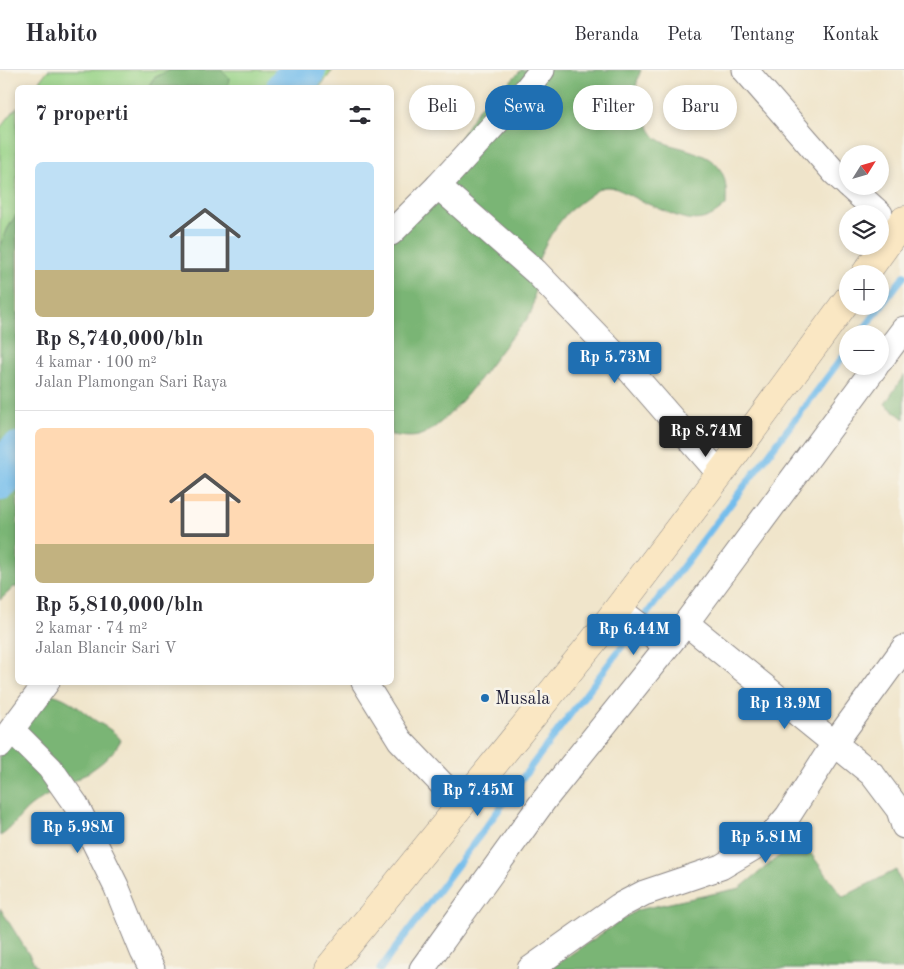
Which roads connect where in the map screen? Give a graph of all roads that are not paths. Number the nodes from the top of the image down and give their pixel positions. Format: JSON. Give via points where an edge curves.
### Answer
{"nodes":[{"id":1,"x":542,"y":70,"type":"edge"},
{"id":2,"x":746,"y":70,"type":"edge"},
{"id":3,"x":839,"y":177,"type":"edge"},
{"id":4,"x":438,"y":186,"type":"junction"},
{"id":5,"x":860,"y":195,"type":"edge"},
{"id":6,"x":890,"y":219,"type":"edge"},
{"id":7,"x":394,"y":230,"type":"edge"},
{"id":8,"x":870,"y":265,"type":"edge"},
{"id":9,"x":839,"y":311,"type":"edge"},
{"id":10,"x":904,"y":329,"type":"edge"},
{"id":11,"x":889,"y":349,"type":"edge"},
{"id":12,"x":869,"y":375,"type":"edge"},
{"id":13,"x":720,"y":474,"type":"junction"},
{"id":14,"x":623,"y":613,"type":"junction"},
{"id":15,"x":686,"y":623,"type":"junction"},
{"id":16,"x":658,"y":640,"type":"junction"},
{"id":17,"x":904,"y":648,"type":"edge"},
{"id":18,"x":45,"y":685,"type":"edge"},
{"id":19,"x":366,"y":685,"type":"edge"},
{"id":20,"x":6,"y":738,"type":"edge"},
{"id":21,"x":834,"y":744,"type":"junction"},
{"id":22,"x":461,"y":804,"type":"junction"},
{"id":23,"x":904,"y":826,"type":"edge"},
{"id":24,"x":152,"y":969,"type":"edge"},
{"id":25,"x":328,"y":969,"type":"edge"},
{"id":26,"x":422,"y":969,"type":"edge"},
{"id":27,"x":530,"y":969,"type":"edge"}],
"edges":[{"from":1,"to":4,"type":"street"},
{"from":2,"to":3,"type":"street"},
{"from":4,"to":7,"type":"street"},
{"from":4,"to":13,"type":"street","via":[[536,272],[626,366]]},
{"from":5,"to":6,"type":"street"},
{"from":6,"to":8,"type":"street"},
{"from":9,"to":13,"type":"street"},
{"from":10,"to":11,"type":"street"},
{"from":12,"to":15,"type":"street"},
{"from":13,"to":14,"type":"street"},
{"from":14,"to":16,"type":"street"},
{"from":14,"to":22,"type":"street","via":[[595,639]]},
{"from":15,"to":16,"type":"street"},
{"from":15,"to":21,"type":"street"},
{"from":16,"to":26,"type":"street"},
{"from":17,"to":21,"type":"street"},
{"from":18,"to":20,"type":"street"},
{"from":19,"to":22,"type":"street","via":[[400,740]]},
{"from":20,"to":24,"type":"street","via":[[50,768],[76,805]]},
{"from":21,"to":23,"type":"street","via":[[872,774],[899,810]]},
{"from":21,"to":27,"type":"street","via":[[773,834],[720,867],[644,893],[619,906]]},
{"from":22,"to":25,"type":"street"}]}
